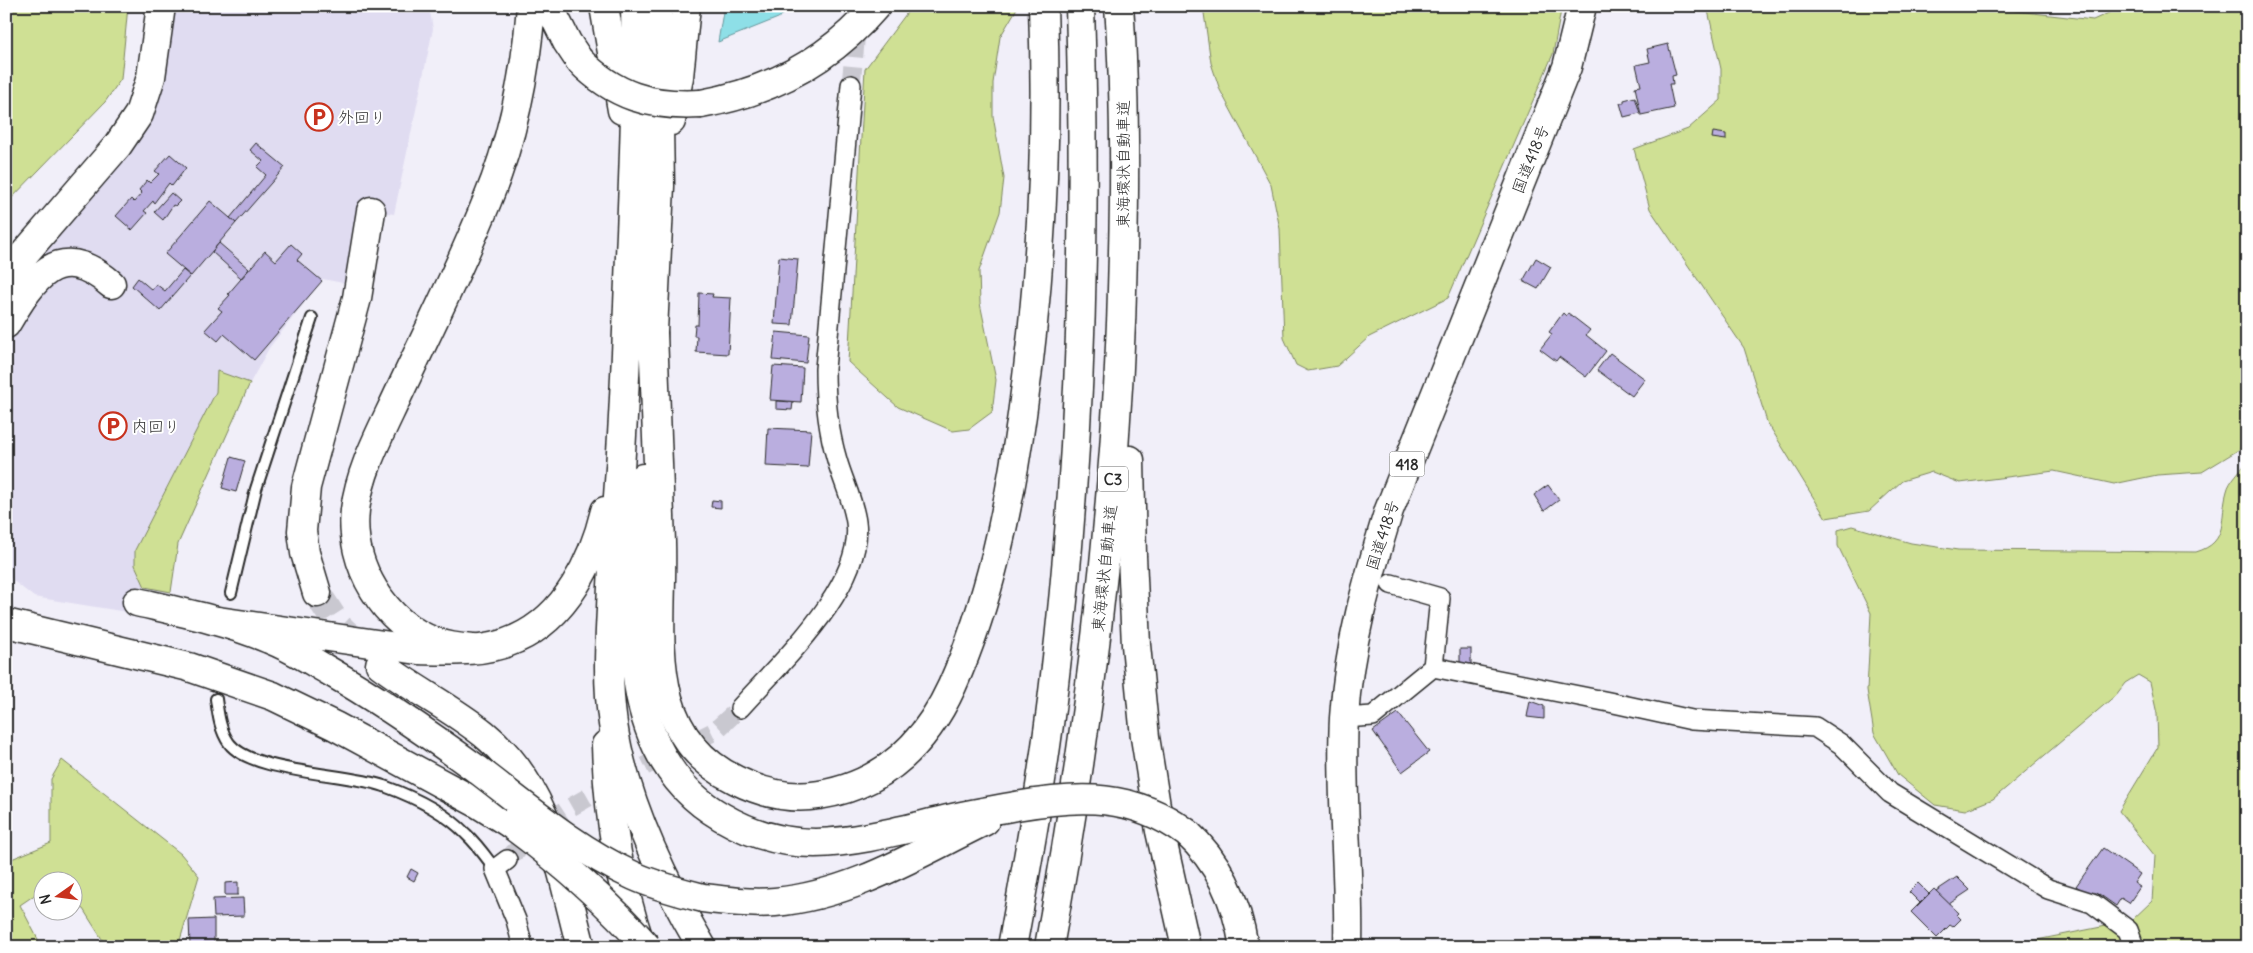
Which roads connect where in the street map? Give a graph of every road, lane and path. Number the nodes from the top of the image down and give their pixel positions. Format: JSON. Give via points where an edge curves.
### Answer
{"nodes":[{"id":1,"x":160,"y":6,"type":"edge"},
{"id":2,"x":531,"y":6,"type":"edge"},
{"id":3,"x":549,"y":6,"type":"edge"},
{"id":4,"x":604,"y":6,"type":"edge"},
{"id":5,"x":635,"y":6,"type":"edge"},
{"id":6,"x":657,"y":6,"type":"edge"},
{"id":7,"x":686,"y":6,"type":"edge"},
{"id":8,"x":876,"y":6,"type":"edge"},
{"id":9,"x":1043,"y":6,"type":"edge"},
{"id":10,"x":1080,"y":6,"type":"edge"},
{"id":11,"x":1119,"y":6,"type":"edge"},
{"id":12,"x":1582,"y":6,"type":"edge"},
{"id":13,"x":851,"y":85,"type":"tunnel mouth"},
{"id":14,"x":1125,"y":179,"type":"junction"},
{"id":15,"x":633,"y":185,"type":"junction"},
{"id":16,"x":660,"y":186,"type":"junction"},
{"id":17,"x":371,"y":211,"type":"dead end"},
{"id":18,"x":6,"y":275,"type":"edge"},
{"id":19,"x":111,"y":284,"type":"dead end"},
{"id":20,"x":312,"y":318,"type":"dead end"},
{"id":21,"x":6,"y":324,"type":"edge"},
{"id":22,"x":653,"y":333,"type":"junction"},
{"id":23,"x":622,"y":436,"type":"junction"},
{"id":24,"x":1391,"y":584,"type":"dead end"},
{"id":25,"x":231,"y":593,"type":"dead end"},
{"id":26,"x":317,"y":593,"type":"tunnel mouth"},
{"id":27,"x":137,"y":602,"type":"dead end"},
{"id":28,"x":218,"y":621,"type":"junction"},
{"id":29,"x":6,"y":623,"type":"edge"},
{"id":30,"x":473,"y":650,"type":"junction"},
{"id":31,"x":380,"y":664,"type":"tunnel mouth"},
{"id":32,"x":1433,"y":667,"type":"junction"},
{"id":33,"x":608,"y":676,"type":"junction"},
{"id":34,"x":216,"y":699,"type":"dead end"},
{"id":35,"x":740,"y":708,"type":"tunnel mouth"},
{"id":36,"x":1344,"y":718,"type":"junction"},
{"id":37,"x":1016,"y":806,"type":"junction"},
{"id":38,"x":501,"y":865,"type":"joint"},
{"id":39,"x":523,"y":947,"type":"edge"},
{"id":40,"x":581,"y":947,"type":"edge"},
{"id":41,"x":641,"y":947,"type":"edge"},
{"id":42,"x":647,"y":947,"type":"edge"},
{"id":43,"x":702,"y":947,"type":"edge"},
{"id":44,"x":1012,"y":947,"type":"edge"},
{"id":45,"x":1049,"y":947,"type":"edge"},
{"id":46,"x":1186,"y":947,"type":"edge"},
{"id":47,"x":1244,"y":947,"type":"edge"},
{"id":48,"x":1348,"y":947,"type":"edge"},
{"id":49,"x":2134,"y":947,"type":"edge"}],
"edges":[{"from":1,"to":18,"type":"highway","via":[[151,78],[139,114],[118,145]]},
{"from":2,"to":30,"type":"highway","via":[[516,112],[500,169],[375,445],[359,489],[355,511],[358,553],[372,587],[387,607],[418,634],[435,642]]},
{"from":3,"to":8,"type":"highway","bridge":true,"via":[[579,60],[606,84],[625,94],[665,104],[701,104],[741,96],[784,80],[828,52]]},
{"from":4,"to":15,"type":"highway"},
{"from":5,"to":15,"type":"highway"},
{"from":6,"to":16,"type":"highway"},
{"from":7,"to":16,"type":"highway","via":[[679,78]]},
{"from":9,"to":22,"type":"highway","via":[[1045,123],[1038,270],[1022,416],[997,552],[968,645],[934,721],[896,763],[865,782],[837,792],[807,797],[780,796],[754,789],[707,761],[681,729],[671,707],[659,655],[661,557]]},
{"from":10,"to":44,"type":"highway","via":[[1082,235],[1079,369],[1070,515],[1054,684]]},
{"from":11,"to":14,"type":"highway","name":"東海環状自動車道","number":"C3"},
{"from":12,"to":36,"type":"highway","name":"国道418号","number":"418","via":[[1563,76],[1388,510],[1367,578],[1352,651]]},
{"from":13,"to":35,"type":"street","via":[[825,399],[830,433],[856,524],[855,547],[842,585],[815,624]]},
{"from":14,"to":45,"type":"highway","name":"東海環状自動車道","number":"C3","via":[[1113,488],[1092,676]]},
{"from":14,"to":46,"type":"highway","via":[[1136,645],[1145,737],[1160,831]]},
{"from":15,"to":23,"type":"highway"},
{"from":16,"to":22,"type":"highway"},
{"from":17,"to":26,"type":"highway","via":[[357,298],[306,487],[302,531]]},
{"from":19,"to":21,"type":"highway","via":[[85,267],[72,264],[58,266],[36,279]]},
{"from":20,"to":25,"type":"lane","via":[[256,489]]},
{"from":22,"to":37,"type":"highway","via":[[635,602],[635,672],[651,736],[683,787],[706,808],[760,836],[815,843],[873,836]]},
{"from":23,"to":30,"type":"highway","via":[[602,522],[590,556],[566,599],[533,630],[509,642]]},
{"from":23,"to":33,"type":"highway","via":[[613,542]]},
{"from":24,"to":32,"type":"street","via":[[1440,598]]},
{"from":27,"to":28,"type":"highway"},
{"from":28,"to":30,"type":"highway","via":[[418,650]]},
{"from":28,"to":37,"type":"highway","bridge":true,"via":[[294,650],[415,724],[561,833],[600,858],[648,882],[703,898],[774,902],[811,897],[919,856]]},
{"from":29,"to":42,"type":"highway","bridge":true,"via":[[189,667],[273,696],[335,726],[509,822],[606,903]]},
{"from":31,"to":40,"type":"highway","via":[[484,733],[521,771],[544,815]]},
{"from":32,"to":36,"type":"street","via":[[1373,716]]},
{"from":32,"to":49,"type":"street","via":[[1692,720],[1815,727],[1842,744],[1890,793],[2048,889],[2092,903],[2128,930]]},
{"from":33,"to":41,"type":"highway","via":[[606,740],[610,818],[621,880]]},
{"from":33,"to":43,"type":"highway","via":[[613,726],[633,799],[664,878]]},
{"from":34,"to":38,"type":"lane","via":[[228,742],[244,756],[383,786],[436,808]]},
{"from":36,"to":48,"type":"highway","name":"国道418号","number":"418"},
{"from":37,"to":47,"type":"highway","bridge":true,"via":[[1087,798],[1118,801],[1163,817],[1187,833],[1208,855],[1234,905]]},
{"from":38,"to":39,"type":"street"}]}
